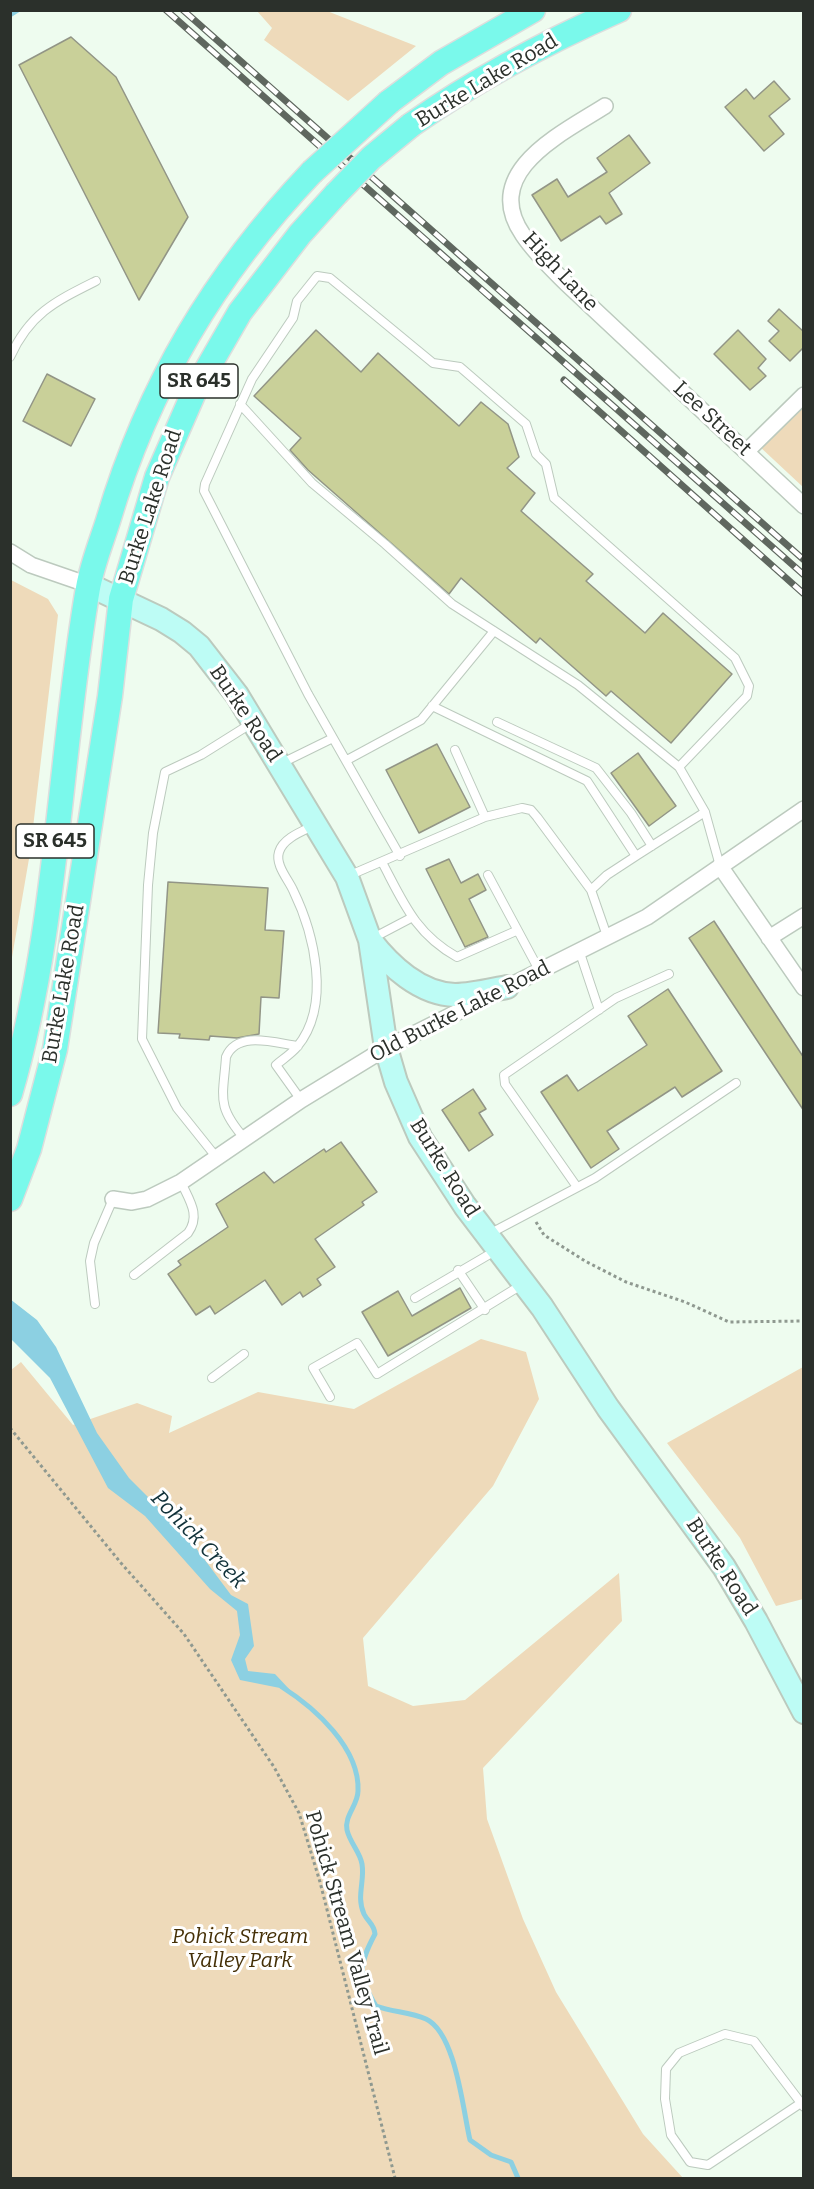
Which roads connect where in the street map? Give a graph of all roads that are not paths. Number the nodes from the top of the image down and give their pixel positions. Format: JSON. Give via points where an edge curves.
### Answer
{"nodes":[{"id":1,"x":533,"y":10,"type":"edge"},
{"id":2,"x":620,"y":10,"type":"edge"},
{"id":3,"x":605,"y":106,"type":"dead end"},
{"id":4,"x":96,"y":281,"type":"dead end"},
{"id":5,"x":619,"y":333,"type":"joint"},
{"id":6,"x":10,"y":357,"type":"edge"},
{"id":7,"x":804,"y":395,"type":"edge"},
{"id":8,"x":240,"y":404,"type":"junction"},
{"id":9,"x":747,"y":451,"type":"junction"},
{"id":10,"x":804,"y":506,"type":"edge"},
{"id":11,"x":10,"y":552,"type":"edge"},
{"id":12,"x":88,"y":585,"type":"junction"},
{"id":13,"x":121,"y":599,"type":"junction"},
{"id":14,"x":494,"y":631,"type":"junction"},
{"id":15,"x":432,"y":705,"type":"junction"},
{"id":16,"x":254,"y":722,"type":"junction"},
{"id":17,"x":496,"y":722,"type":"dead end"},
{"id":18,"x":333,"y":738,"type":"junction"},
{"id":19,"x":455,"y":750,"type":"dead end"},
{"id":20,"x":347,"y":760,"type":"junction"},
{"id":21,"x":279,"y":765,"type":"junction"},
{"id":22,"x":679,"y":767,"type":"junction"},
{"id":23,"x":804,"y":809,"type":"edge"},
{"id":24,"x":705,"y":812,"type":"junction"},
{"id":25,"x":485,"y":817,"type":"junction"},
{"id":26,"x":316,"y":825,"type":"junction"},
{"id":27,"x":652,"y":846,"type":"junction"},
{"id":28,"x":400,"y":856,"type":"junction"},
{"id":29,"x":636,"y":856,"type":"junction"},
{"id":30,"x":383,"y":864,"type":"junction"},
{"id":31,"x":720,"y":866,"type":"junction"},
{"id":32,"x":488,"y":875,"type":"dead end"},
{"id":33,"x":347,"y":877,"type":"junction"},
{"id":34,"x":591,"y":890,"type":"junction"},
{"id":35,"x":804,"y":916,"type":"edge"},
{"id":36,"x":411,"y":918,"type":"junction"},
{"id":37,"x":516,"y":931,"type":"junction"},
{"id":38,"x":607,"y":936,"type":"junction"},
{"id":39,"x":769,"y":938,"type":"junction"},
{"id":40,"x":370,"y":940,"type":"junction"},
{"id":41,"x":579,"y":950,"type":"junction"},
{"id":42,"x":539,"y":970,"type":"junction"},
{"id":43,"x":669,"y":974,"type":"dead end"},
{"id":44,"x":507,"y":987,"type":"junction"},
{"id":45,"x":804,"y":988,"type":"edge"},
{"id":46,"x":599,"y":1010,"type":"junction"},
{"id":47,"x":298,"y":1046,"type":"junction"},
{"id":48,"x":386,"y":1048,"type":"junction"},
{"id":49,"x":736,"y":1083,"type":"dead end"},
{"id":50,"x":10,"y":1094,"type":"edge"},
{"id":51,"x":301,"y":1100,"type":"junction"},
{"id":52,"x":245,"y":1139,"type":"junction"},
{"id":53,"x":217,"y":1158,"type":"junction"},
{"id":54,"x":181,"y":1182,"type":"junction"},
{"id":55,"x":577,"y":1187,"type":"junction"},
{"id":56,"x":10,"y":1199,"type":"edge"},
{"id":57,"x":113,"y":1199,"type":"joint"},
{"id":58,"x":493,"y":1242,"type":"junction"},
{"id":59,"x":458,"y":1270,"type":"junction"},
{"id":60,"x":134,"y":1275,"type":"dead end"},
{"id":61,"x":525,"y":1283,"type":"junction"},
{"id":62,"x":415,"y":1298,"type":"dead end"},
{"id":63,"x":95,"y":1304,"type":"dead end"},
{"id":64,"x":485,"y":1310,"type":"junction"},
{"id":65,"x":244,"y":1354,"type":"dead end"},
{"id":66,"x":212,"y":1378,"type":"dead end"},
{"id":67,"x":330,"y":1397,"type":"dead end"},
{"id":68,"x":804,"y":1713,"type":"edge"},
{"id":69,"x":802,"y":2105,"type":"edge"}],
"edges":[{"from":1,"to":12,"type":"main road","name":"Burke Lake Road","number":"SR 645","bridge":true,"via":[[449,58],[389,102],[312,172],[239,257],[208,300],[163,377],[125,465]]},
{"from":2,"to":13,"type":"main road","name":"Burke Lake Road","number":"SR 645","bridge":true,"via":[[523,55],[411,125],[371,158],[300,234],[252,295],[195,390],[157,477]]},
{"from":3,"to":5,"type":"street","name":"High Lane","via":[[528,160],[513,183],[510,197],[523,236]]},
{"from":4,"to":6,"type":"lane","via":[[34,318],[20,335]]},
{"from":5,"to":9,"type":"street","name":"Lee Street"},
{"from":7,"to":9,"type":"street"},
{"from":8,"to":14,"type":"lane","via":[[312,483],[452,604]]},
{"from":8,"to":18,"type":"lane","via":[[204,491]]},
{"from":8,"to":22,"type":"lane","via":[[293,318],[297,301],[317,276],[330,278],[434,363],[460,367],[526,424],[536,454],[546,464],[554,498],[735,658],[749,686],[747,696]]},
{"from":9,"to":10,"type":"street","name":"Lee Street"},
{"from":11,"to":12,"type":"street","name":"Burke Road","via":[[31,565]]},
{"from":12,"to":13,"type":"street","name":"Burke Road"},
{"from":12,"to":50,"type":"main road","name":"Burke Lake Road","number":"SR 645","via":[[40,960]]},
{"from":13,"to":16,"type":"street","name":"Burke Road","via":[[161,619],[199,646]]},
{"from":13,"to":56,"type":"main road","name":"Burke Lake Road","number":"SR 645","via":[[110,696],[57,1038],[29,1149]]},
{"from":14,"to":15,"type":"lane"},
{"from":14,"to":22,"type":"lane","via":[[578,685]]},
{"from":15,"to":20,"type":"lane","via":[[421,720]]},
{"from":15,"to":29,"type":"lane","via":[[587,782]]},
{"from":16,"to":21,"type":"street","name":"Burke Road"},
{"from":16,"to":53,"type":"lane","via":[[165,772],[148,885],[142,1039],[177,1108]]},
{"from":17,"to":27,"type":"lane","via":[[596,768]]},
{"from":18,"to":20,"type":"lane"},
{"from":18,"to":21,"type":"lane"},
{"from":19,"to":25,"type":"lane"},
{"from":20,"to":28,"type":"lane"},
{"from":21,"to":26,"type":"street","name":"Burke Road"},
{"from":22,"to":24,"type":"lane"},
{"from":23,"to":31,"type":"street","name":"Old Burke Lake Road"},
{"from":24,"to":27,"type":"lane"},
{"from":24,"to":31,"type":"lane"},
{"from":25,"to":28,"type":"lane"},
{"from":25,"to":34,"type":"lane","via":[[522,808],[531,810]]},
{"from":26,"to":33,"type":"street","name":"Burke Road"},
{"from":26,"to":47,"type":"lane","via":[[282,845],[278,854],[313,940],[317,976],[313,1011]]},
{"from":27,"to":29,"type":"lane"},
{"from":28,"to":30,"type":"lane"},
{"from":29,"to":34,"type":"lane"},
{"from":30,"to":33,"type":"lane"},
{"from":30,"to":36,"type":"lane"},
{"from":31,"to":38,"type":"street","name":"Old Burke Lake Road","via":[[647,917]]},
{"from":31,"to":39,"type":"street"},
{"from":32,"to":37,"type":"lane"},
{"from":33,"to":40,"type":"street","name":"Burke Road"},
{"from":34,"to":38,"type":"lane"},
{"from":35,"to":39,"type":"street"},
{"from":36,"to":37,"type":"lane","via":[[437,945],[457,957]]},
{"from":36,"to":40,"type":"lane"},
{"from":37,"to":42,"type":"lane"},
{"from":38,"to":41,"type":"street","name":"Old Burke Lake Road"},
{"from":39,"to":45,"type":"street"},
{"from":40,"to":44,"type":"street","via":[[383,957],[422,986],[456,995]]},
{"from":40,"to":48,"type":"street","name":"Burke Road"},
{"from":41,"to":42,"type":"street","name":"Old Burke Lake Road"},
{"from":41,"to":46,"type":"lane"},
{"from":42,"to":44,"type":"street","name":"Old Burke Lake Road"},
{"from":43,"to":46,"type":"lane"},
{"from":44,"to":48,"type":"street","name":"Old Burke Lake Road"},
{"from":46,"to":55,"type":"lane","via":[[504,1075],[505,1084]]},
{"from":47,"to":51,"type":"lane","via":[[276,1065]]},
{"from":47,"to":52,"type":"lane","via":[[251,1041],[235,1043],[228,1050],[223,1108]]},
{"from":48,"to":51,"type":"street","name":"Old Burke Lake Road"},
{"from":48,"to":58,"type":"street","name":"Burke Road","via":[[420,1137]]},
{"from":49,"to":55,"type":"lane"},
{"from":51,"to":52,"type":"street","name":"Old Burke Lake Road"},
{"from":52,"to":53,"type":"street","name":"Old Burke Lake Road"},
{"from":53,"to":54,"type":"street","name":"Old Burke Lake Road"},
{"from":54,"to":57,"type":"street","name":"Old Burke Lake Road","via":[[147,1199]]},
{"from":54,"to":60,"type":"lane","via":[[196,1213],[194,1225]]},
{"from":55,"to":58,"type":"lane","via":[[530,1212]]},
{"from":57,"to":63,"type":"lane","via":[[90,1261]]},
{"from":58,"to":59,"type":"lane"},
{"from":58,"to":61,"type":"street","name":"Burke Road"},
{"from":59,"to":62,"type":"lane"},
{"from":59,"to":64,"type":"lane"},
{"from":61,"to":64,"type":"lane"},
{"from":61,"to":68,"type":"street","name":"Burke Road","via":[[608,1408],[724,1567]]},
{"from":64,"to":67,"type":"lane","via":[[378,1374],[357,1343],[313,1368]]},
{"from":65,"to":66,"type":"lane"},
{"from":69,"to":69,"type":"lane","via":[[754,2041],[725,2034],[679,2053],[666,2069],[665,2099],[671,2135],[690,2162],[708,2164]]}]}
